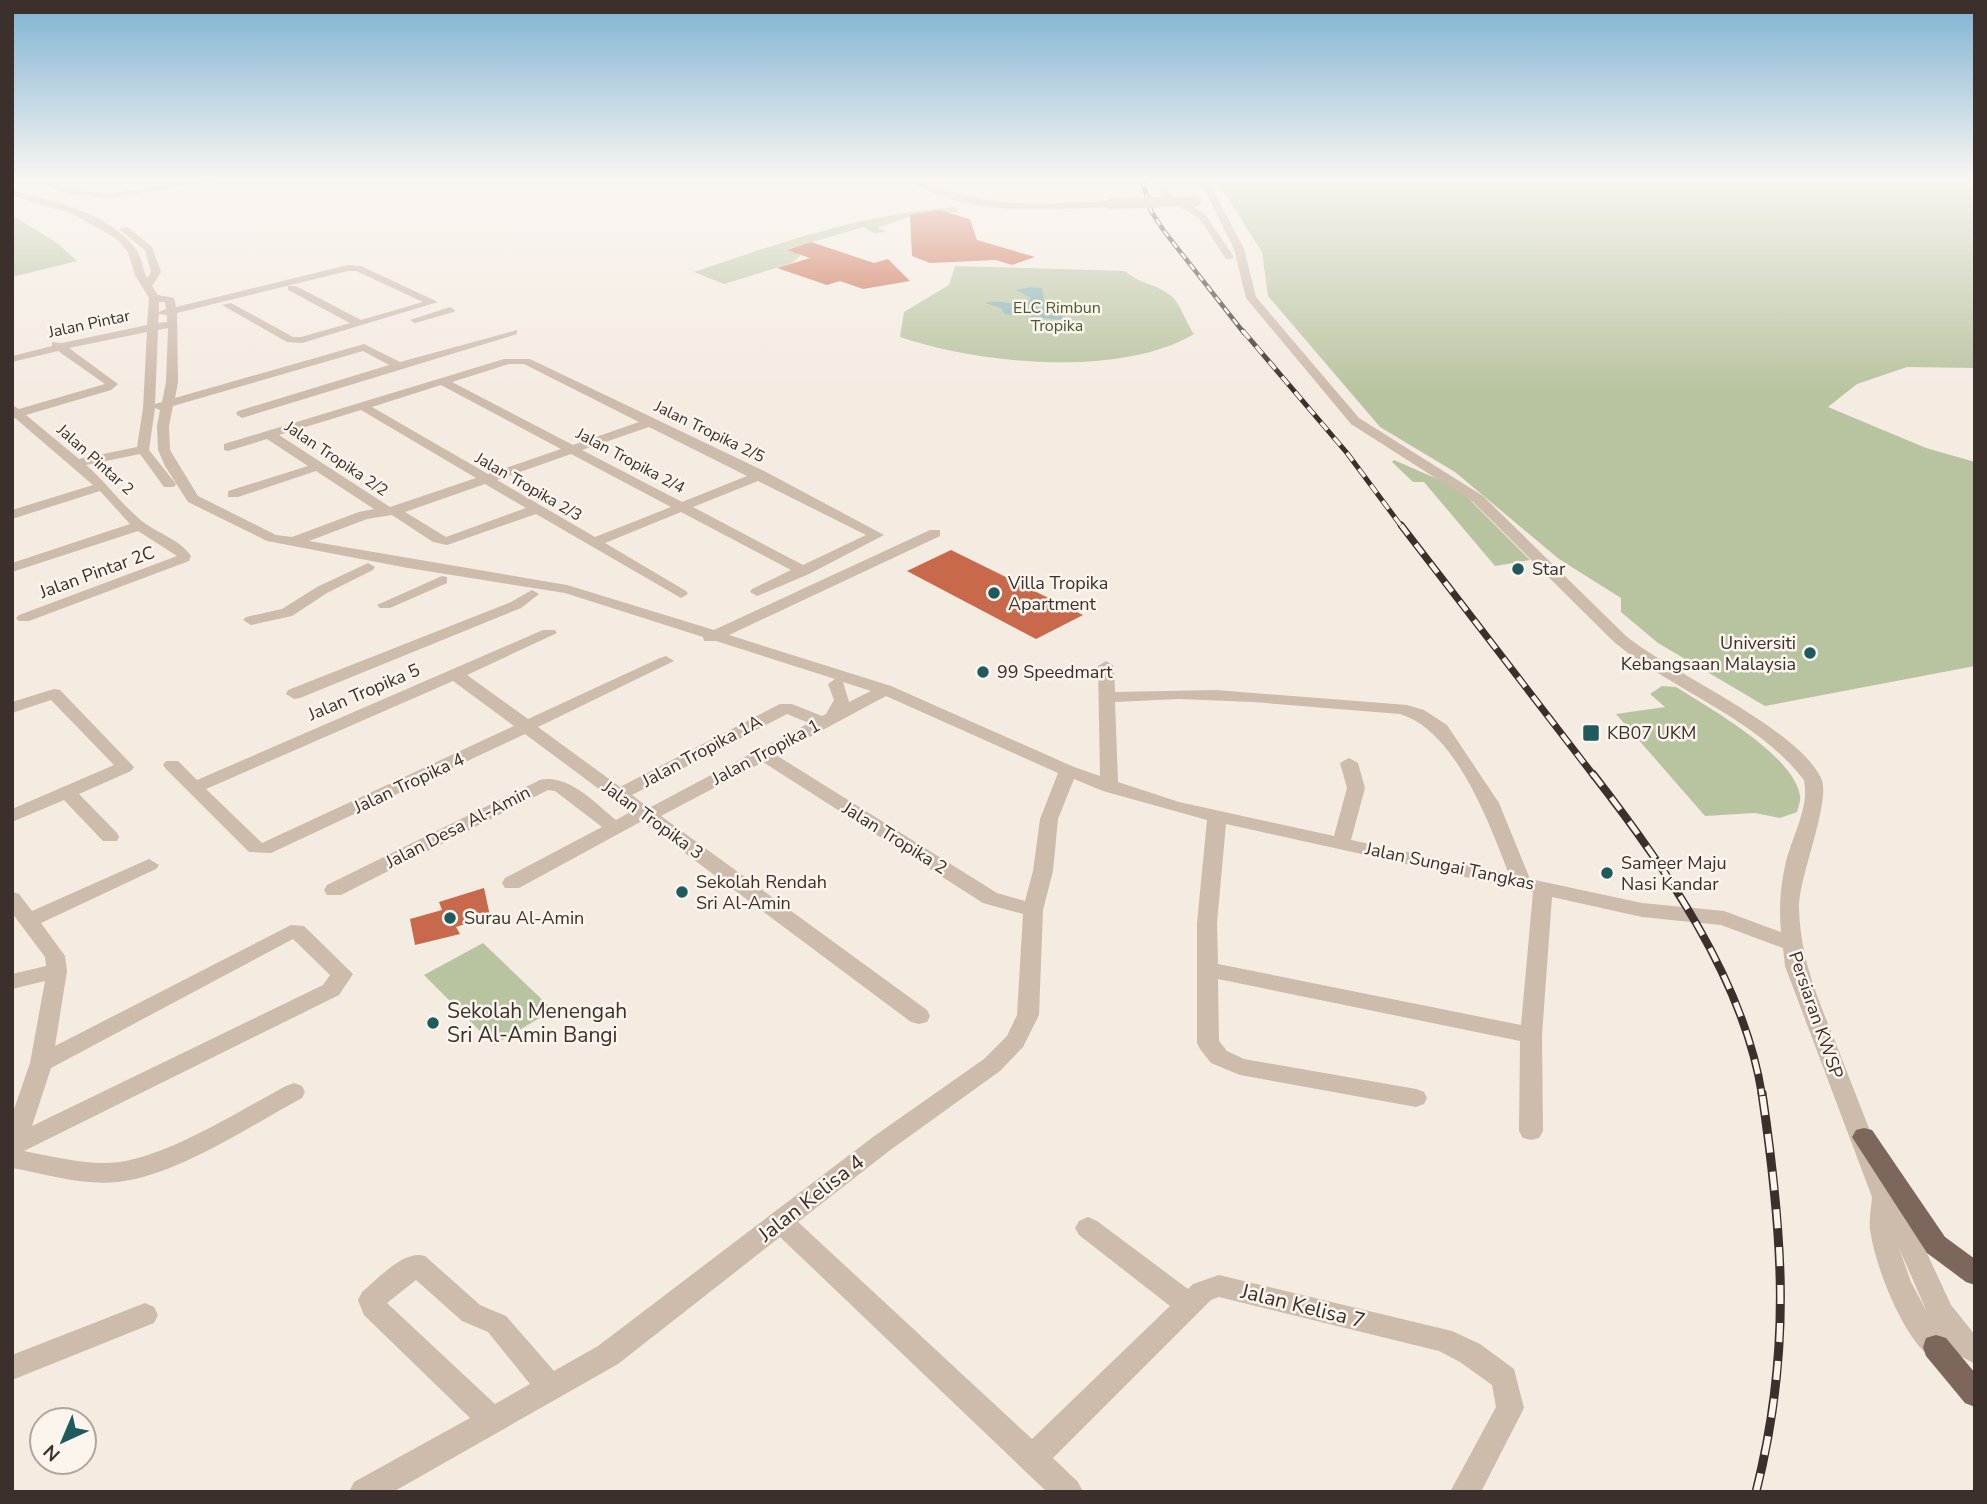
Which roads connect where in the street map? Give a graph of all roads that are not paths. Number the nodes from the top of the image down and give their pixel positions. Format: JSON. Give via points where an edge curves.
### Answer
{"nodes":[{"id":1,"x":132,"y":250,"type":"edge"},
{"id":2,"x":149,"y":250,"type":"edge"},
{"id":3,"x":1226,"y":250,"type":"edge"},
{"id":4,"x":1239,"y":250,"type":"edge"},
{"id":5,"x":1231,"y":264,"type":"dead end"},
{"id":6,"x":363,"y":270,"type":"junction"},
{"id":7,"x":148,"y":284,"type":"junction"},
{"id":8,"x":292,"y":288,"type":"junction"},
{"id":9,"x":154,"y":298,"type":"junction"},
{"id":10,"x":450,"y":310,"type":"dead end"},
{"id":11,"x":172,"y":318,"type":"junction"},
{"id":12,"x":154,"y":321,"type":"junction"},
{"id":13,"x":361,"y":324,"type":"junction"},
{"id":14,"x":513,"y":332,"type":"dead end"},
{"id":15,"x":58,"y":345,"type":"junction"},
{"id":16,"x":363,"y":347,"type":"junction"},
{"id":17,"x":1278,"y":348,"type":"dead end"},
{"id":18,"x":12,"y":357,"type":"edge"},
{"id":19,"x":1307,"y":366,"type":"junction"},
{"id":20,"x":395,"y":367,"type":"junction"},
{"id":21,"x":441,"y":381,"type":"junction"},
{"id":22,"x":172,"y":382,"type":"junction"},
{"id":23,"x":208,"y":392,"type":"junction"},
{"id":24,"x":361,"y":405,"type":"junction"},
{"id":25,"x":149,"y":408,"type":"junction"},
{"id":26,"x":166,"y":409,"type":"junction"},
{"id":27,"x":14,"y":412,"type":"edge"},
{"id":28,"x":242,"y":414,"type":"dead end"},
{"id":29,"x":651,"y":422,"type":"junction"},
{"id":30,"x":268,"y":434,"type":"junction"},
{"id":31,"x":228,"y":447,"type":"dead end"},
{"id":32,"x":572,"y":449,"type":"junction"},
{"id":33,"x":143,"y":450,"type":"junction"},
{"id":34,"x":77,"y":463,"type":"junction"},
{"id":35,"x":317,"y":467,"type":"junction"},
{"id":36,"x":761,"y":475,"type":"junction"},
{"id":37,"x":484,"y":480,"type":"junction"},
{"id":38,"x":103,"y":486,"type":"junction"},
{"id":39,"x":233,"y":494,"type":"dead end"},
{"id":40,"x":682,"y":507,"type":"junction"},
{"id":41,"x":535,"y":510,"type":"junction"},
{"id":42,"x":386,"y":512,"type":"junction"},
{"id":43,"x":12,"y":514,"type":"edge"},
{"id":44,"x":139,"y":526,"type":"junction"},
{"id":45,"x":339,"y":533,"type":"junction"},
{"id":46,"x":935,"y":533,"type":"dead end"},
{"id":47,"x":592,"y":543,"type":"junction"},
{"id":48,"x":294,"y":548,"type":"junction"},
{"id":49,"x":182,"y":561,"type":"joint"},
{"id":50,"x":368,"y":567,"type":"junction"},
{"id":51,"x":12,"y":568,"type":"edge"},
{"id":52,"x":804,"y":571,"type":"junction"},
{"id":53,"x":445,"y":575,"type":"junction"},
{"id":54,"x":757,"y":592,"type":"dead end"},
{"id":55,"x":532,"y":594,"type":"junction"},
{"id":56,"x":681,"y":594,"type":"dead end"},
{"id":57,"x":385,"y":605,"type":"dead end"},
{"id":58,"x":24,"y":618,"type":"dead end"},
{"id":59,"x":251,"y":620,"type":"dead end"},
{"id":60,"x":549,"y":633,"type":"dead end"},
{"id":61,"x":708,"y":639,"type":"junction"},
{"id":62,"x":666,"y":661,"type":"dead end"},
{"id":63,"x":1106,"y":666,"type":"dead end"},
{"id":64,"x":455,"y":674,"type":"junction"},
{"id":65,"x":836,"y":684,"type":"junction"},
{"id":66,"x":879,"y":692,"type":"junction"},
{"id":67,"x":294,"y":694,"type":"dead end"},
{"id":68,"x":1106,"y":698,"type":"junction"},
{"id":69,"x":900,"y":705,"type":"junction"},
{"id":70,"x":12,"y":708,"type":"edge"},
{"id":71,"x":927,"y":709,"type":"junction"},
{"id":72,"x":834,"y":716,"type":"junction"},
{"id":73,"x":527,"y":727,"type":"junction"},
{"id":74,"x":763,"y":754,"type":"junction"},
{"id":75,"x":1349,"y":763,"type":"dead end"},
{"id":76,"x":173,"y":765,"type":"dead end"},
{"id":77,"x":1068,"y":771,"type":"junction"},
{"id":78,"x":1104,"y":785,"type":"junction"},
{"id":79,"x":195,"y":787,"type":"junction"},
{"id":80,"x":68,"y":793,"type":"junction"},
{"id":81,"x":619,"y":795,"type":"junction"},
{"id":82,"x":645,"y":814,"type":"junction"},
{"id":83,"x":12,"y":816,"type":"edge"},
{"id":84,"x":1217,"y":816,"type":"junction"},
{"id":85,"x":615,"y":828,"type":"junction"},
{"id":86,"x":110,"y":837,"type":"dead end"},
{"id":87,"x":1341,"y":843,"type":"junction"},
{"id":88,"x":149,"y":865,"type":"dead end"},
{"id":89,"x":1521,"y":881,"type":"junction"},
{"id":90,"x":512,"y":883,"type":"dead end"},
{"id":91,"x":1543,"y":887,"type":"junction"},
{"id":92,"x":334,"y":890,"type":"dead end"},
{"id":93,"x":12,"y":899,"type":"edge"},
{"id":94,"x":1033,"y":910,"type":"junction"},
{"id":95,"x":29,"y":921,"type":"junction"},
{"id":96,"x":1790,"y":943,"type":"junction"},
{"id":97,"x":1206,"y":969,"type":"junction"},
{"id":98,"x":57,"y":971,"type":"junction"},
{"id":99,"x":12,"y":982,"type":"edge"},
{"id":100,"x":919,"y":1016,"type":"dead end"},
{"id":101,"x":1531,"y":1035,"type":"junction"},
{"id":102,"x":41,"y":1063,"type":"junction"},
{"id":103,"x":294,"y":1092,"type":"dead end"},
{"id":104,"x":1416,"y":1098,"type":"dead end"},
{"id":105,"x":1531,"y":1132,"type":"dead end"},
{"id":106,"x":1864,"y":1137,"type":"junction"},
{"id":107,"x":13,"y":1151,"type":"edge"},
{"id":108,"x":1884,"y":1197,"type":"junction"},
{"id":109,"x":781,"y":1222,"type":"junction"},
{"id":110,"x":1088,"y":1228,"type":"dead end"},
{"id":111,"x":1975,"y":1274,"type":"edge"},
{"id":112,"x":1189,"y":1305,"type":"junction"},
{"id":113,"x":145,"y":1315,"type":"dead end"},
{"id":114,"x":1936,"y":1347,"type":"junction"},
{"id":115,"x":1975,"y":1352,"type":"edge"},
{"id":116,"x":12,"y":1368,"type":"edge"},
{"id":117,"x":1975,"y":1377,"type":"edge"},
{"id":118,"x":551,"y":1388,"type":"junction"},
{"id":119,"x":1975,"y":1394,"type":"edge"},
{"id":120,"x":493,"y":1421,"type":"junction"},
{"id":121,"x":1032,"y":1458,"type":"junction"},
{"id":122,"x":364,"y":1492,"type":"edge"},
{"id":123,"x":1068,"y":1492,"type":"edge"},
{"id":124,"x":1465,"y":1492,"type":"edge"}],
"edges":[{"from":1,"to":7,"type":"street"},
{"from":2,"to":7,"type":"street","via":[[156,272]]},
{"from":3,"to":5,"type":"street"},
{"from":4,"to":19,"type":"street","via":[[1248,293]]},
{"from":6,"to":8,"type":"street"},
{"from":6,"to":11,"type":"street","name":"Jalan Pintar","via":[[348,268]]},
{"from":6,"to":13,"type":"street","via":[[433,302]]},
{"from":7,"to":9,"type":"street"},
{"from":8,"to":13,"type":"street"},
{"from":8,"to":13,"type":"street","via":[[228,305],[291,340]]},
{"from":9,"to":11,"type":"street","via":[[167,298]]},
{"from":9,"to":12,"type":"street"},
{"from":10,"to":16,"type":"street","via":[[354,341]]},
{"from":11,"to":12,"type":"street","name":"Jalan Pintar"},
{"from":11,"to":22,"type":"street"},
{"from":12,"to":15,"type":"street","name":"Jalan Pintar"},
{"from":12,"to":25,"type":"street"},
{"from":14,"to":20,"type":"street"},
{"from":15,"to":18,"type":"street","name":"Jalan Pintar"},
{"from":15,"to":27,"type":"street","via":[[112,384]]},
{"from":16,"to":20,"type":"street"},
{"from":16,"to":23,"type":"street"},
{"from":17,"to":19,"type":"street"},
{"from":19,"to":96,"type":"street","name":"Persiaran KWSP","via":[[1361,427],[1466,490],[1619,639],[1793,754],[1812,779],[1814,802],[1795,865]]},
{"from":20,"to":28,"type":"street"},
{"from":21,"to":24,"type":"street"},
{"from":21,"to":29,"type":"street","name":"Jalan Tropika 2/5","via":[[508,360],[526,361]]},
{"from":21,"to":32,"type":"street","name":"Jalan Tropika 2/4"},
{"from":22,"to":23,"type":"street","via":[[177,390]]},
{"from":22,"to":26,"type":"street"},
{"from":23,"to":26,"type":"street"},
{"from":24,"to":30,"type":"street"},
{"from":24,"to":37,"type":"street","name":"Jalan Tropika 2/3"},
{"from":25,"to":26,"type":"street"},
{"from":25,"to":33,"type":"street"},
{"from":26,"to":48,"type":"street","via":[[164,450],[193,499]]},
{"from":27,"to":34,"type":"street","name":"Jalan Pintar 2"},
{"from":29,"to":32,"type":"street"},
{"from":29,"to":36,"type":"street","name":"Jalan Tropika 2/5"},
{"from":30,"to":31,"type":"street"},
{"from":30,"to":35,"type":"street","name":"Jalan Tropika 2/2"},
{"from":32,"to":37,"type":"street"},
{"from":32,"to":40,"type":"street","name":"Jalan Tropika 2/4"},
{"from":33,"to":34,"type":"street"},
{"from":33,"to":48,"type":"street","via":[[195,512],[256,542]]},
{"from":34,"to":38,"type":"street","name":"Jalan Pintar 2"},
{"from":35,"to":39,"type":"street"},
{"from":35,"to":42,"type":"street","name":"Jalan Tropika 2/2"},
{"from":36,"to":40,"type":"street"},
{"from":36,"to":52,"type":"street","name":"Jalan Tropika 2/5","via":[[877,535]]},
{"from":37,"to":41,"type":"street","name":"Jalan Tropika 2/3"},
{"from":37,"to":42,"type":"street"},
{"from":38,"to":43,"type":"street"},
{"from":38,"to":44,"type":"street","name":"Jalan Pintar 2"},
{"from":40,"to":47,"type":"street"},
{"from":40,"to":52,"type":"street","name":"Jalan Tropika 2/4"},
{"from":41,"to":42,"type":"street","name":"Jalan Tropika 2/2","via":[[447,541]]},
{"from":41,"to":47,"type":"street","name":"Jalan Tropika 2/3"},
{"from":42,"to":45,"type":"street"},
{"from":42,"to":48,"type":"street","via":[[364,515]]},
{"from":44,"to":49,"type":"street","name":"Jalan Pintar 2","via":[[179,549]]},
{"from":44,"to":51,"type":"street"},
{"from":45,"to":48,"type":"street"},
{"from":45,"to":53,"type":"street","via":[[330,543],[443,564]]},
{"from":46,"to":61,"type":"street"},
{"from":47,"to":56,"type":"street","name":"Jalan Tropika 2/3"},
{"from":48,"to":50,"type":"street"},
{"from":48,"to":53,"type":"street"},
{"from":49,"to":58,"type":"street","name":"Jalan Pintar 2C"},
{"from":50,"to":53,"type":"street"},
{"from":50,"to":59,"type":"street","via":[[287,613]]},
{"from":52,"to":54,"type":"street"},
{"from":53,"to":55,"type":"street"},
{"from":53,"to":57,"type":"street"},
{"from":53,"to":61,"type":"street","via":[[567,589]]},
{"from":55,"to":61,"type":"street"},
{"from":55,"to":67,"type":"street","via":[[516,605]]},
{"from":60,"to":64,"type":"street","name":"Jalan Tropika 5"},
{"from":61,"to":65,"type":"street"},
{"from":61,"to":66,"type":"street"},
{"from":62,"to":73,"type":"street","name":"Jalan Tropika 4"},
{"from":63,"to":68,"type":"street"},
{"from":64,"to":73,"type":"street","name":"Jalan Tropika 3"},
{"from":64,"to":79,"type":"street","name":"Jalan Tropika 5"},
{"from":65,"to":66,"type":"street"},
{"from":65,"to":72,"type":"street","via":[[842,700]]},
{"from":66,"to":69,"type":"street"},
{"from":66,"to":71,"type":"street"},
{"from":66,"to":72,"type":"street","name":"Jalan Tropika 1"},
{"from":68,"to":78,"type":"street"},
{"from":68,"to":89,"type":"street","via":[[1238,698],[1418,714],[1441,729],[1483,791]]},
{"from":69,"to":71,"type":"street"},
{"from":69,"to":72,"type":"street","via":[[876,704]]},
{"from":70,"to":80,"type":"street","via":[[54,694],[124,764],[120,771]]},
{"from":71,"to":77,"type":"street","name":"Jalan Sungai Tangkas"},
{"from":72,"to":74,"type":"street","name":"Jalan Tropika 1"},
{"from":72,"to":81,"type":"street","name":"Jalan Tropika 1A","via":[[786,708]]},
{"from":73,"to":79,"type":"street","name":"Jalan Tropika 4","via":[[264,849],[256,848]]},
{"from":73,"to":81,"type":"street","name":"Jalan Tropika 3"},
{"from":74,"to":82,"type":"street","name":"Jalan Tropika 1"},
{"from":74,"to":94,"type":"street","name":"Jalan Tropika 2","via":[[990,898]]},
{"from":75,"to":87,"type":"street","via":[[1356,788]]},
{"from":76,"to":79,"type":"street","name":"Jalan Tropika 4"},
{"from":77,"to":78,"type":"street","name":"Jalan Sungai Tangkas"},
{"from":77,"to":94,"type":"street","name":"Jalan Kelisa 4","via":[[1049,819]]},
{"from":78,"to":84,"type":"street","name":"Jalan Sungai Tangkas"},
{"from":80,"to":83,"type":"street"},
{"from":80,"to":86,"type":"street"},
{"from":81,"to":82,"type":"street","name":"Jalan Tropika 3"},
{"from":82,"to":85,"type":"street","name":"Jalan Tropika 1"},
{"from":82,"to":100,"type":"street","name":"Jalan Tropika 3"},
{"from":84,"to":87,"type":"street","name":"Jalan Sungai Tangkas"},
{"from":84,"to":97,"type":"street"},
{"from":85,"to":90,"type":"street","name":"Jalan Tropika 1"},
{"from":85,"to":92,"type":"street","name":"Jalan Desa Al-Amin","via":[[561,787],[546,784]]},
{"from":87,"to":89,"type":"street","name":"Jalan Sungai Tangkas"},
{"from":88,"to":95,"type":"street"},
{"from":89,"to":91,"type":"street","name":"Jalan Sungai Tangkas"},
{"from":91,"to":96,"type":"street","name":"Jalan Sungai Tangkas","via":[[1656,912],[1724,918]]},
{"from":91,"to":101,"type":"street"},
{"from":93,"to":95,"type":"street"},
{"from":94,"to":109,"type":"street","name":"Jalan Kelisa 4","via":[[1028,1015],[1015,1041],[992,1065]]},
{"from":95,"to":98,"type":"street","via":[[55,956]]},
{"from":96,"to":106,"type":"street","name":"Persiaran KWSP","via":[[1820,1035]]},
{"from":97,"to":101,"type":"street"},
{"from":97,"to":104,"type":"street","via":[[1208,1043],[1219,1057],[1240,1067]]},
{"from":98,"to":99,"type":"street"},
{"from":98,"to":102,"type":"street"},
{"from":101,"to":105,"type":"street"},
{"from":102,"to":107,"type":"street"},
{"from":102,"to":107,"type":"street","via":[[291,932],[297,931],[342,974],[331,990]]},
{"from":103,"to":107,"type":"street","via":[[156,1161],[119,1172],[90,1171]]},
{"from":106,"to":108,"type":"street","name":"Persiaran KWSP"},
{"from":106,"to":111,"type":"main road","via":[[1936,1245]]},
{"from":108,"to":114,"type":"street","name":"Persiaran KWSP","via":[[1883,1234],[1909,1306]]},
{"from":108,"to":115,"type":"street","name":"Persiaran KWSP","via":[[1905,1231],[1938,1308]]},
{"from":109,"to":118,"type":"street","name":"Jalan Kelisa 4","via":[[608,1355]]},
{"from":109,"to":121,"type":"street"},
{"from":110,"to":112,"type":"street"},
{"from":112,"to":121,"type":"street","name":"Jalan Kelisa 7"},
{"from":112,"to":124,"type":"street","name":"Jalan Kelisa 7","via":[[1202,1292],[1219,1286],[1443,1340],[1470,1353],[1504,1378],[1510,1408]]},
{"from":113,"to":116,"type":"street"},
{"from":114,"to":117,"type":"street","name":"Persiaran KWSP"},
{"from":114,"to":119,"type":"main road"},
{"from":118,"to":120,"type":"street","name":"Jalan Kelisa 4"},
{"from":118,"to":120,"type":"street","via":[[496,1324],[471,1313],[416,1264],[379,1292],[372,1300],[373,1307]]},
{"from":120,"to":122,"type":"street","name":"Jalan Kelisa 4"},
{"from":121,"to":123,"type":"street"}]}
